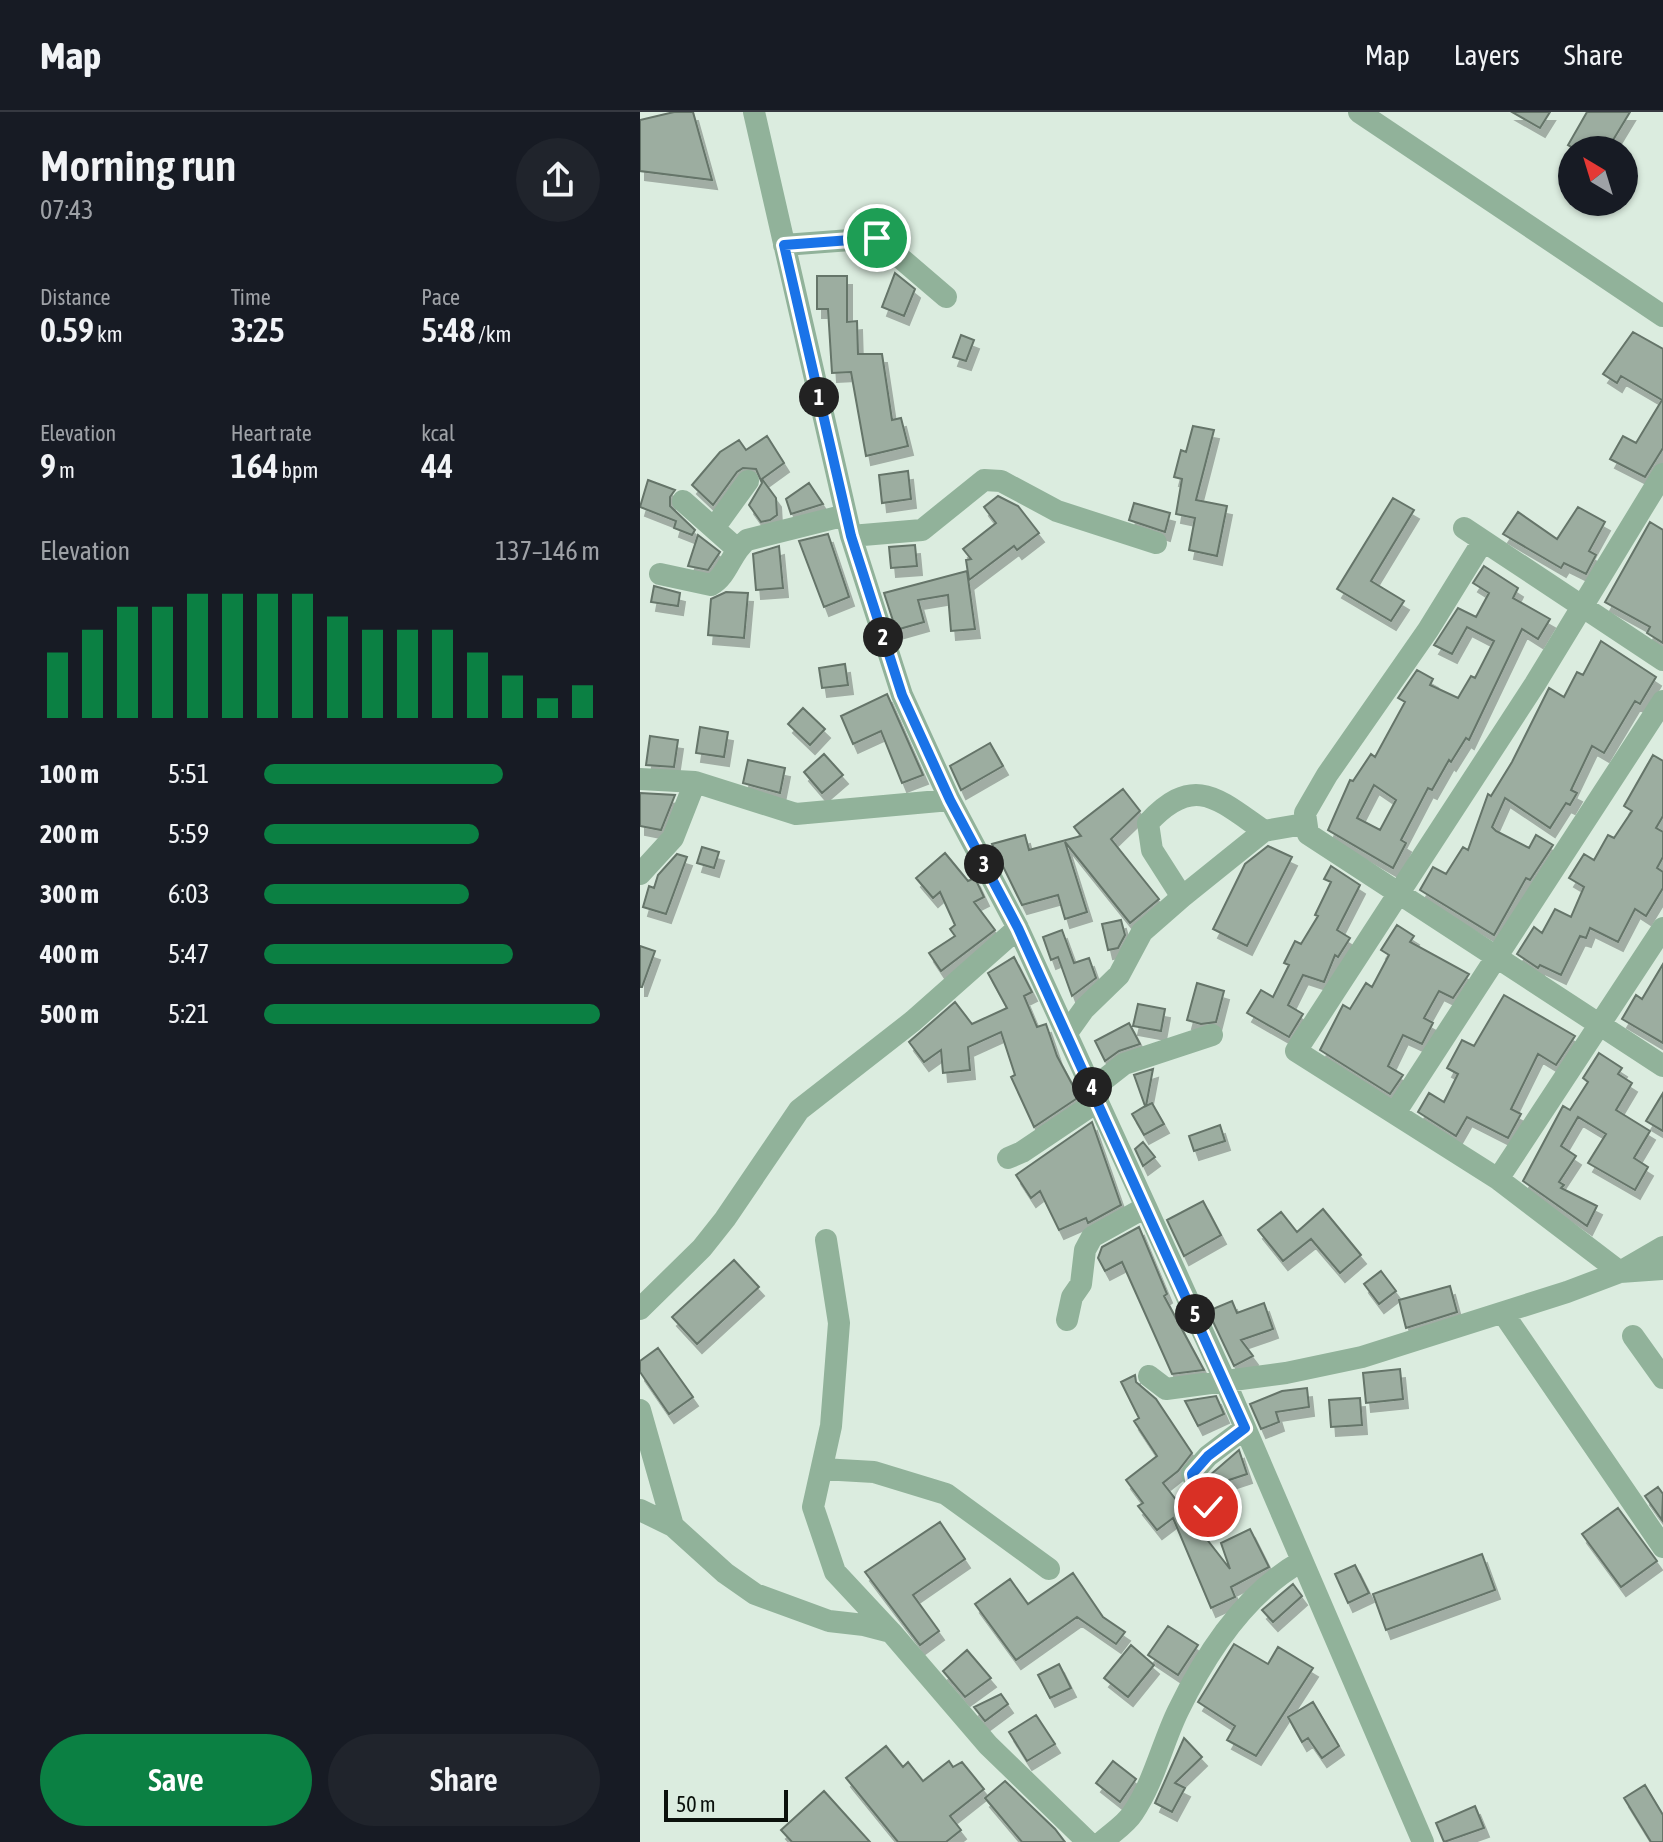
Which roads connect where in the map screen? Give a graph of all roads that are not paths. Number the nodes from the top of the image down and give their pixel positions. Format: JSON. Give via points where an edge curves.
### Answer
{"nodes":[{"id":1,"x":754,"y":112,"type":"edge"},
{"id":2,"x":1359,"y":112,"type":"edge"},
{"id":3,"x":784,"y":245,"type":"junction"},
{"id":4,"x":946,"y":297,"type":"dead end"},
{"id":5,"x":1663,"y":316,"type":"edge"},
{"id":6,"x":1663,"y":474,"type":"edge"},
{"id":7,"x":748,"y":481,"type":"dead end"},
{"id":8,"x":683,"y":501,"type":"dead end"},
{"id":9,"x":848,"y":526,"type":"junction"},
{"id":10,"x":714,"y":528,"type":"junction"},
{"id":11,"x":1156,"y":543,"type":"dead end"},
{"id":12,"x":736,"y":548,"type":"junction"},
{"id":13,"x":660,"y":574,"type":"dead end"},
{"id":14,"x":1582,"y":608,"type":"junction"},
{"id":15,"x":1663,"y":660,"type":"edge"},
{"id":16,"x":1663,"y":701,"type":"edge"},
{"id":17,"x":640,"y":779,"type":"edge"},
{"id":18,"x":695,"y":782,"type":"junction"},
{"id":19,"x":950,"y":800,"type":"junction"},
{"id":20,"x":1304,"y":824,"type":"junction"},
{"id":21,"x":1264,"y":831,"type":"junction"},
{"id":22,"x":640,"y":874,"type":"edge"},
{"id":23,"x":1398,"y":894,"type":"junction"},
{"id":24,"x":1182,"y":897,"type":"junction"},
{"id":25,"x":1018,"y":928,"type":"junction"},
{"id":26,"x":1663,"y":928,"type":"edge"},
{"id":27,"x":1497,"y":957,"type":"junction"},
{"id":28,"x":1600,"y":1024,"type":"junction"},
{"id":29,"x":1067,"y":1033,"type":"junction"},
{"id":30,"x":1212,"y":1035,"type":"dead end"},
{"id":31,"x":1663,"y":1066,"type":"edge"},
{"id":32,"x":1095,"y":1095,"type":"junction"},
{"id":33,"x":1395,"y":1113,"type":"junction"},
{"id":34,"x":1008,"y":1158,"type":"dead end"},
{"id":35,"x":1498,"y":1179,"type":"junction"},
{"id":36,"x":1146,"y":1207,"type":"junction"},
{"id":37,"x":826,"y":1240,"type":"dead end"},
{"id":38,"x":1663,"y":1247,"type":"edge"},
{"id":39,"x":1663,"y":1269,"type":"edge"},
{"id":40,"x":1620,"y":1272,"type":"junction"},
{"id":41,"x":640,"y":1309,"type":"edge"},
{"id":42,"x":1503,"y":1313,"type":"junction"},
{"id":43,"x":1067,"y":1320,"type":"dead end"},
{"id":44,"x":1633,"y":1336,"type":"dead end"},
{"id":45,"x":1149,"y":1376,"type":"dead end"},
{"id":46,"x":1663,"y":1378,"type":"edge"},
{"id":47,"x":1225,"y":1381,"type":"junction"},
{"id":48,"x":640,"y":1410,"type":"edge"},
{"id":49,"x":1245,"y":1428,"type":"junction"},
{"id":50,"x":822,"y":1469,"type":"junction"},
{"id":51,"x":1208,"y":1507,"type":"dead end"},
{"id":52,"x":640,"y":1510,"type":"edge"},
{"id":53,"x":673,"y":1526,"type":"junction"},
{"id":54,"x":1663,"y":1547,"type":"edge"},
{"id":55,"x":1302,"y":1561,"type":"junction"},
{"id":56,"x":1049,"y":1569,"type":"dead end"},
{"id":57,"x":891,"y":1632,"type":"junction"},
{"id":58,"x":1088,"y":1842,"type":"edge"},
{"id":59,"x":1102,"y":1842,"type":"edge"},
{"id":60,"x":1423,"y":1842,"type":"edge"}],
"edges":[{"from":1,"to":3,"type":"street"},
{"from":2,"to":5,"type":"street"},
{"from":3,"to":4,"type":"street","via":[[877,238]]},
{"from":3,"to":9,"type":"street"},
{"from":6,"to":14,"type":"street"},
{"from":7,"to":10,"type":"street"},
{"from":8,"to":10,"type":"street"},
{"from":9,"to":11,"type":"street","via":[[922,530],[984,480],[1001,481],[1057,511]]},
{"from":9,"to":12,"type":"street","via":[[760,535]]},
{"from":9,"to":19,"type":"street","via":[[902,695]]},
{"from":10,"to":12,"type":"street"},
{"from":12,"to":13,"type":"street","via":[[711,585]]},
{"from":14,"to":15,"type":"street"},
{"from":14,"to":20,"type":"street","via":[[1474,534],[1428,630],[1327,775]]},
{"from":14,"to":23,"type":"street"},
{"from":16,"to":27,"type":"street"},
{"from":17,"to":18,"type":"street"},
{"from":18,"to":19,"type":"street","via":[[796,814]]},
{"from":18,"to":22,"type":"street","via":[[673,838]]},
{"from":19,"to":25,"type":"street"},
{"from":20,"to":21,"type":"street"},
{"from":20,"to":23,"type":"street","via":[[1308,834]]},
{"from":21,"to":24,"type":"street"},
{"from":21,"to":24,"type":"street","via":[[1204,793],[1167,802],[1148,823],[1152,850]]},
{"from":23,"to":27,"type":"street"},
{"from":23,"to":33,"type":"street","via":[[1296,1051]]},
{"from":24,"to":29,"type":"street","via":[[1142,932],[1119,975]]},
{"from":25,"to":29,"type":"street"},
{"from":25,"to":41,"type":"street","via":[[913,1021],[799,1110],[702,1248]]},
{"from":26,"to":28,"type":"street"},
{"from":27,"to":28,"type":"street"},
{"from":27,"to":33,"type":"street"},
{"from":28,"to":31,"type":"street"},
{"from":28,"to":35,"type":"street"},
{"from":29,"to":32,"type":"street"},
{"from":30,"to":32,"type":"street","via":[[1124,1064]]},
{"from":32,"to":34,"type":"street"},
{"from":32,"to":36,"type":"street"},
{"from":33,"to":35,"type":"street"},
{"from":35,"to":40,"type":"street"},
{"from":36,"to":43,"type":"street","via":[[1092,1237]]},
{"from":36,"to":47,"type":"street"},
{"from":37,"to":50,"type":"street","via":[[839,1323]]},
{"from":38,"to":40,"type":"street"},
{"from":39,"to":40,"type":"street"},
{"from":40,"to":42,"type":"street"},
{"from":42,"to":47,"type":"street","via":[[1362,1357]]},
{"from":42,"to":54,"type":"street"},
{"from":44,"to":46,"type":"street"},
{"from":45,"to":47,"type":"street","via":[[1166,1389]]},
{"from":47,"to":49,"type":"street"},
{"from":48,"to":53,"type":"street"},
{"from":49,"to":51,"type":"street","via":[[1192,1474]]},
{"from":49,"to":55,"type":"street"},
{"from":50,"to":56,"type":"street","via":[[874,1472],[946,1494]]},
{"from":50,"to":57,"type":"street","via":[[813,1507],[835,1572]]},
{"from":52,"to":53,"type":"street"},
{"from":53,"to":57,"type":"street","via":[[755,1594],[829,1621]]},
{"from":55,"to":59,"type":"street","via":[[1246,1604],[1205,1661],[1137,1807]]},
{"from":55,"to":60,"type":"street"},
{"from":57,"to":58,"type":"street","via":[[988,1745]]}]}
